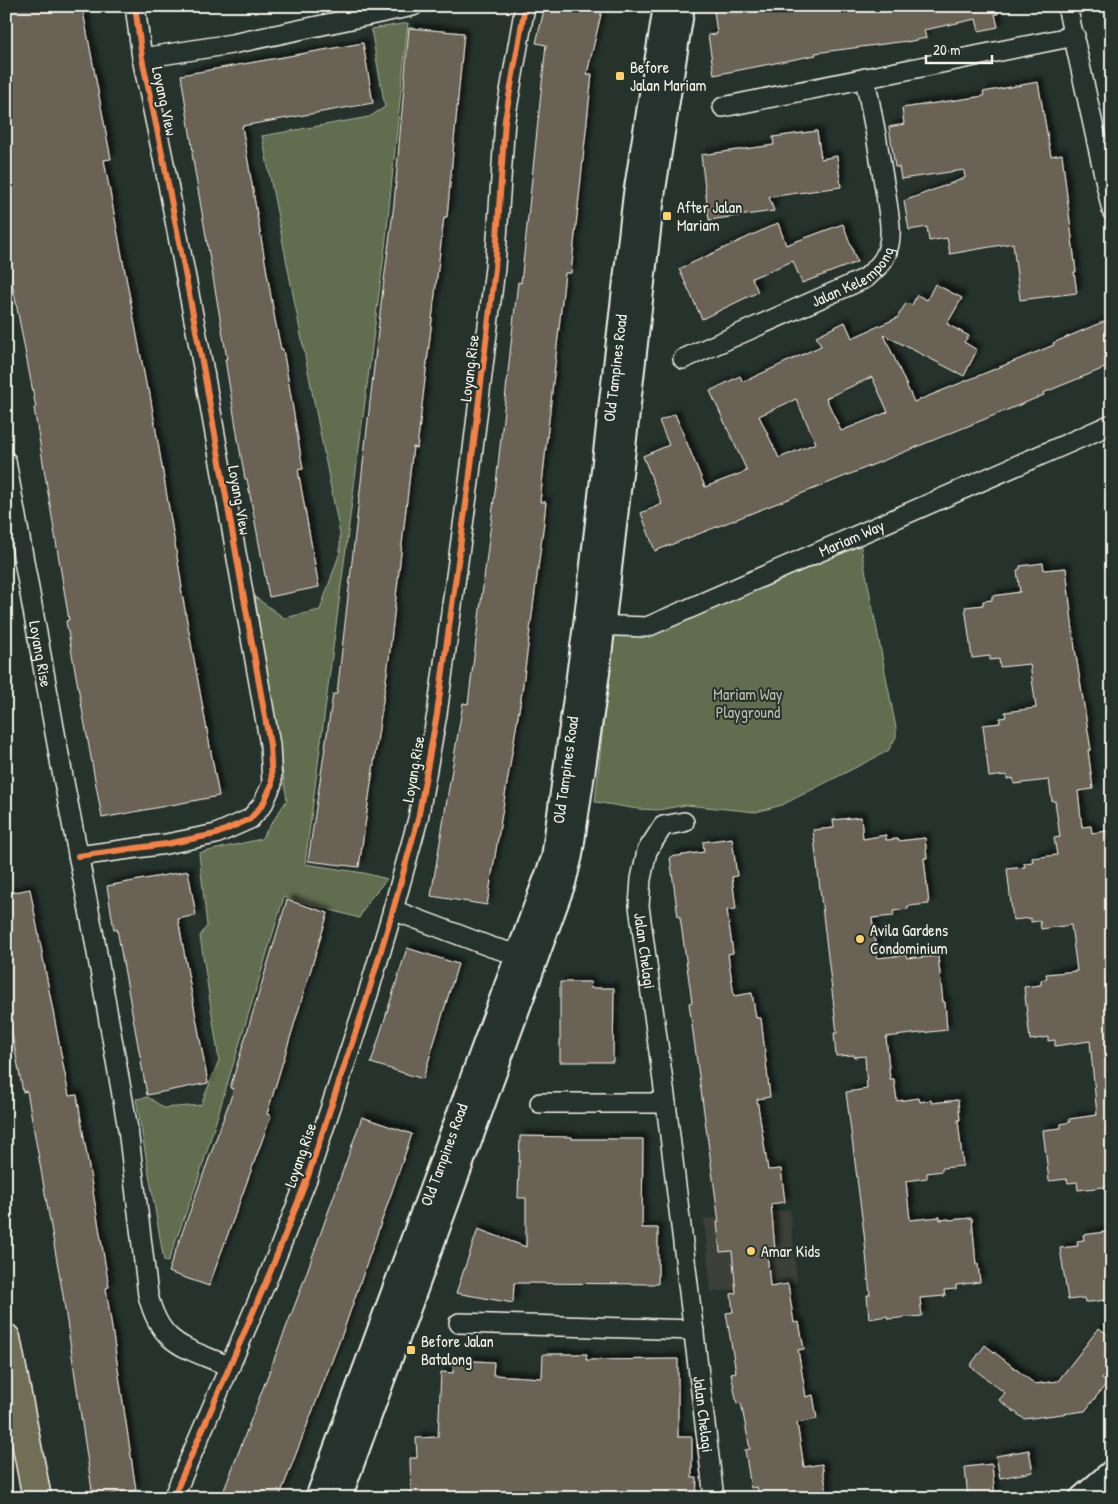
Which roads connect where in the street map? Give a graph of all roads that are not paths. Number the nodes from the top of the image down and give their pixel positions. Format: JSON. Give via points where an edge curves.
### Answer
{"nodes":[{"id":1,"x":136,"y":6,"type":"edge"},
{"id":2,"x":414,"y":6,"type":"edge"},
{"id":3,"x":524,"y":6,"type":"edge"},
{"id":4,"x":665,"y":6,"type":"edge"},
{"id":5,"x":683,"y":6,"type":"edge"},
{"id":6,"x":1068,"y":6,"type":"edge"},
{"id":7,"x":1075,"y":36,"type":"junction"},
{"id":8,"x":142,"y":58,"type":"junction"},
{"id":9,"x":865,"y":78,"type":"junction"},
{"id":10,"x":723,"y":107,"type":"dead end"},
{"id":11,"x":1112,"y":211,"type":"edge"},
{"id":12,"x":683,"y":359,"type":"dead end"},
{"id":13,"x":1112,"y":424,"type":"edge"},
{"id":14,"x":6,"y":461,"type":"edge"},
{"id":15,"x":594,"y":626,"type":"junction"},
{"id":16,"x":684,"y":822,"type":"dead end"},
{"id":17,"x":78,"y":856,"type":"junction"},
{"id":18,"x":393,"y":910,"type":"junction"},
{"id":19,"x":527,"y":957,"type":"junction"},
{"id":20,"x":540,"y":1103,"type":"dead end"},
{"id":21,"x":666,"y":1103,"type":"junction"},
{"id":22,"x":459,"y":1323,"type":"dead end"},
{"id":23,"x":694,"y":1330,"type":"junction"},
{"id":24,"x":6,"y":1338,"type":"edge"},
{"id":25,"x":230,"y":1367,"type":"junction"},
{"id":26,"x":1108,"y":1482,"type":"edge"},
{"id":27,"x":37,"y":1498,"type":"edge"},
{"id":28,"x":173,"y":1498,"type":"edge"},
{"id":29,"x":317,"y":1498,"type":"edge"},
{"id":30,"x":340,"y":1498,"type":"edge"},
{"id":31,"x":714,"y":1498,"type":"edge"},
{"id":32,"x":1081,"y":1498,"type":"edge"}],
"edges":[{"from":1,"to":8,"type":"street","name":"Loyang View"},
{"from":2,"to":8,"type":"street","name":"Loyang View","via":[[232,44]]},
{"from":3,"to":18,"type":"street","name":"Loyang Rise","via":[[505,120],[495,268],[437,714],[418,819]]},
{"from":4,"to":15,"type":"street","name":"Old Tampines Road","via":[[635,194]]},
{"from":5,"to":15,"type":"street","name":"Old Tampines Road","via":[[653,196]]},
{"from":6,"to":7,"type":"street"},
{"from":7,"to":9,"type":"street"},
{"from":7,"to":11,"type":"street"},
{"from":8,"to":17,"type":"street","name":"Loyang View","via":[[204,372],[270,745],[272,784],[263,804],[250,820],[216,834]]},
{"from":9,"to":10,"type":"street"},
{"from":9,"to":12,"type":"street","name":"Jalan Kelempong","via":[[879,149],[890,234],[882,262],[866,278]]},
{"from":13,"to":15,"type":"street","name":"Mariam Way","via":[[647,627]]},
{"from":14,"to":17,"type":"street","name":"Loyang Rise"},
{"from":15,"to":19,"type":"street","name":"Old Tampines Road","via":[[588,742],[571,854],[564,883]]},
{"from":16,"to":21,"type":"street","name":"Jalan Chelagi","via":[[663,826],[647,852],[639,906]]},
{"from":17,"to":25,"type":"street","name":"Loyang Rise","via":[[128,1129],[151,1308],[160,1328],[172,1339]]},
{"from":18,"to":19,"type":"street"},
{"from":18,"to":25,"type":"street","name":"Loyang Rise","via":[[307,1179]]},
{"from":19,"to":29,"type":"street","name":"Old Tampines Road"},
{"from":19,"to":30,"type":"street","name":"Old Tampines Road"},
{"from":20,"to":21,"type":"street"},
{"from":21,"to":23,"type":"street","name":"Jalan Chelagi"},
{"from":22,"to":23,"type":"street"},
{"from":23,"to":31,"type":"street","name":"Jalan Chelagi"},
{"from":24,"to":27,"type":"main road"},
{"from":25,"to":28,"type":"street","name":"Loyang Rise"},
{"from":26,"to":32,"type":"street"}]}
